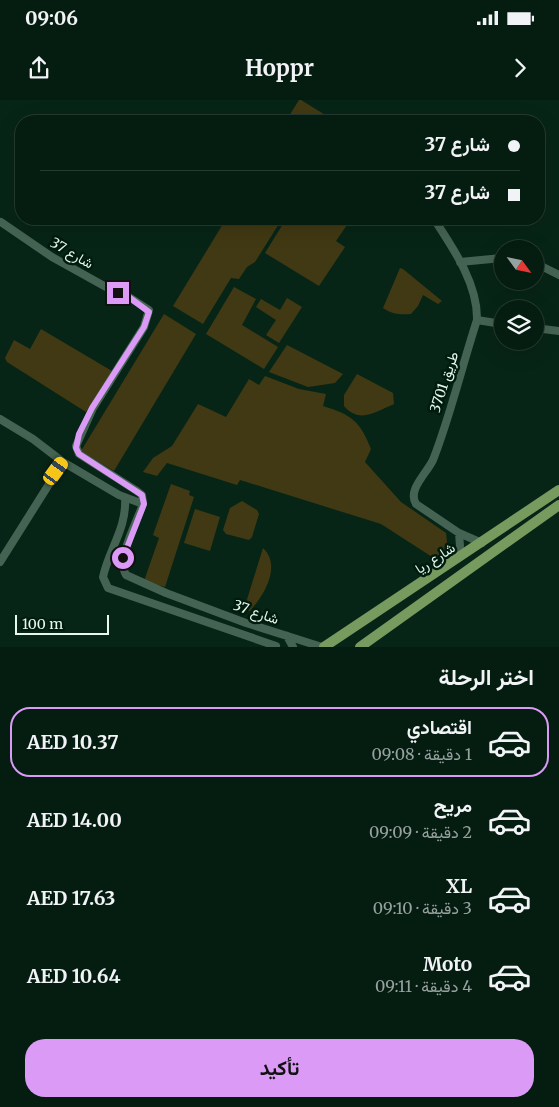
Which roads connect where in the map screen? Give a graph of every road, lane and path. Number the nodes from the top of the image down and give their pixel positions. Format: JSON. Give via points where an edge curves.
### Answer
{"nodes":[{"id":1,"x":1,"y":222,"type":"dead end"},
{"id":2,"x":438,"y":225,"type":"edge"},
{"id":3,"x":494,"y":259,"type":"edge"},
{"id":4,"x":460,"y":262,"type":"junction"},
{"id":5,"x":544,"y":268,"type":"edge"},
{"id":6,"x":559,"y":275,"type":"edge"},
{"id":7,"x":477,"y":320,"type":"junction"},
{"id":8,"x":494,"y":323,"type":"edge"},
{"id":9,"x":544,"y":329,"type":"edge"},
{"id":10,"x":559,"y":330,"type":"edge"},
{"id":11,"x":0,"y":419,"type":"edge"},
{"id":12,"x":63,"y":462,"type":"junction"},
{"id":13,"x":559,"y":490,"type":"edge"},
{"id":14,"x":125,"y":498,"type":"junction"},
{"id":15,"x":144,"y":504,"type":"junction"},
{"id":16,"x":559,"y":505,"type":"edge"},
{"id":17,"x":459,"y":533,"type":"junction"},
{"id":18,"x":482,"y":543,"type":"junction"},
{"id":19,"x":457,"y":560,"type":"junction"},
{"id":20,"x":0,"y":562,"type":"edge"},
{"id":21,"x":284,"y":635,"type":"junction"},
{"id":22,"x":275,"y":646,"type":"edge"},
{"id":23,"x":293,"y":647,"type":"edge"},
{"id":24,"x":323,"y":647,"type":"edge"},
{"id":25,"x":360,"y":647,"type":"edge"}],
"edges":[{"from":1,"to":15,"type":"street","name":"شارع 37","via":[[52,257],[149,310],[144,327],[86,420],[76,448],[79,454],[140,493]]},
{"from":2,"to":4,"type":"street","name":"طريق 3701"},
{"from":3,"to":4,"type":"street"},
{"from":4,"to":7,"type":"street","name":"طريق 3701","via":[[476,300]]},
{"from":5,"to":6,"type":"street"},
{"from":7,"to":8,"type":"street"},
{"from":7,"to":17,"type":"street","name":"طريق 3701","via":[[433,459],[412,496],[416,504]]},
{"from":9,"to":10,"type":"street"},
{"from":11,"to":12,"type":"street"},
{"from":12,"to":14,"type":"street"},
{"from":12,"to":20,"type":"street"},
{"from":13,"to":18,"type":"main road","name":"شارع ريا"},
{"from":14,"to":15,"type":"street"},
{"from":14,"to":22,"type":"street","via":[[122,529],[103,577],[108,588]]},
{"from":15,"to":21,"type":"street","name":"شارع 37","via":[[123,558],[126,575],[166,593]]},
{"from":16,"to":25,"type":"main road","name":"شارع ريا"},
{"from":17,"to":18,"type":"street","name":"طريق 3701"},
{"from":17,"to":19,"type":"street"},
{"from":18,"to":19,"type":"main road","name":"شارع ريا"},
{"from":19,"to":24,"type":"main road","name":"شارع ريا"},
{"from":21,"to":22,"type":"street","name":"شارع 37"},
{"from":21,"to":23,"type":"street","name":"شارع 37"},
{"from":21,"to":24,"type":"street","name":"شارع 37"}]}
